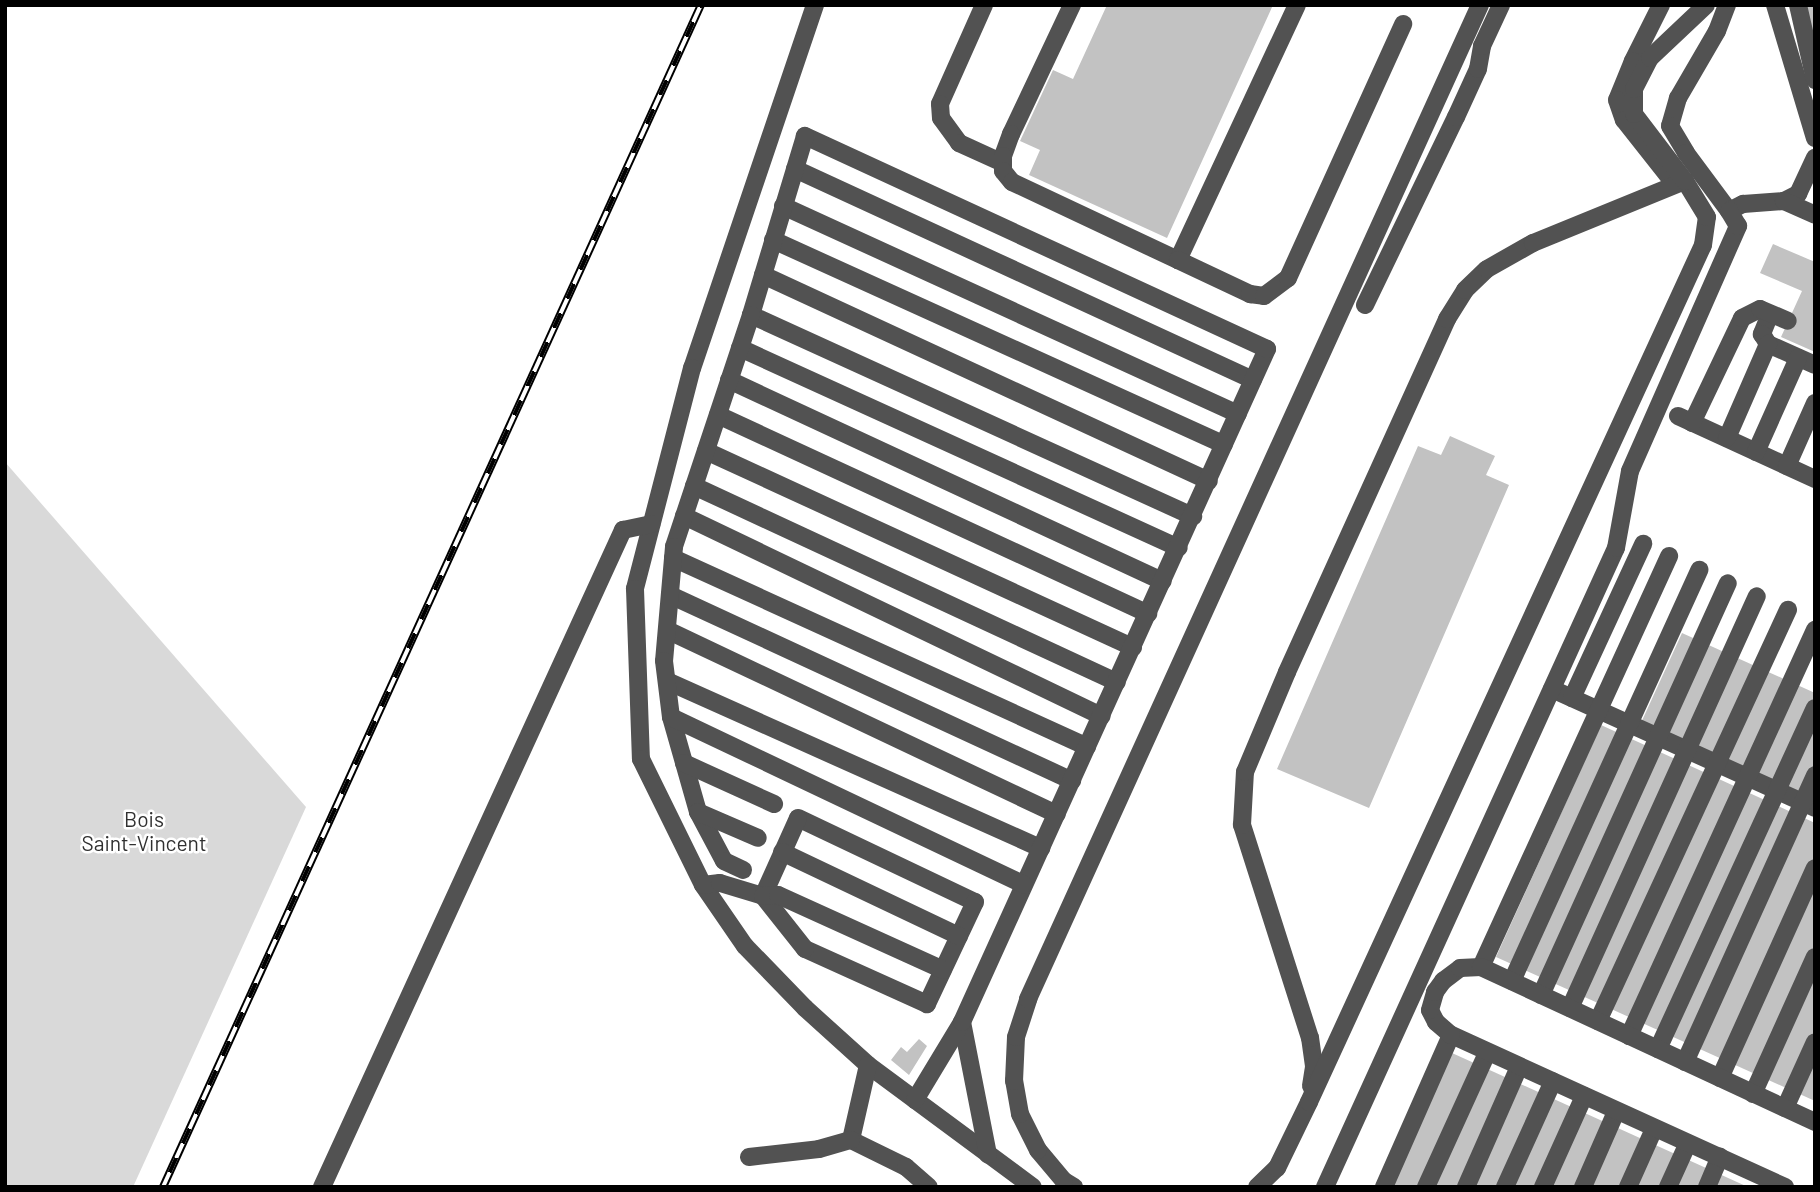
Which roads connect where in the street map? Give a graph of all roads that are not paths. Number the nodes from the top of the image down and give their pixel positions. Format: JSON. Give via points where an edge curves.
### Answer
{"nodes":[{"id":1,"x":815,"y":5,"type":"edge"},
{"id":2,"x":984,"y":5,"type":"edge"},
{"id":3,"x":1072,"y":5,"type":"edge"},
{"id":4,"x":1297,"y":5,"type":"edge"},
{"id":5,"x":1480,"y":5,"type":"edge"},
{"id":6,"x":1501,"y":5,"type":"edge"},
{"id":7,"x":1661,"y":5,"type":"edge"},
{"id":8,"x":1706,"y":5,"type":"edge"},
{"id":9,"x":1727,"y":5,"type":"edge"},
{"id":10,"x":1775,"y":5,"type":"edge"},
{"id":11,"x":1798,"y":5,"type":"edge"},
{"id":12,"x":1403,"y":24,"type":"dead end"},
{"id":13,"x":1815,"y":80,"type":"edge"},
{"id":14,"x":1815,"y":138,"type":"edge"},
{"id":15,"x":1815,"y":158,"type":"edge"},
{"id":16,"x":1003,"y":163,"type":"junction"},
{"id":17,"x":795,"y":169,"type":"junction"},
{"id":18,"x":1680,"y":183,"type":"junction"},
{"id":19,"x":1784,"y":201,"type":"junction"},
{"id":20,"x":783,"y":206,"type":"junction"},
{"id":21,"x":1729,"y":211,"type":"junction"},
{"id":22,"x":1815,"y":215,"type":"edge"},
{"id":23,"x":773,"y":240,"type":"junction"},
{"id":24,"x":1178,"y":260,"type":"junction"},
{"id":25,"x":763,"y":275,"type":"junction"},
{"id":26,"x":1365,"y":305,"type":"dead end"},
{"id":27,"x":751,"y":314,"type":"junction"},
{"id":28,"x":1770,"y":314,"type":"junction"},
{"id":29,"x":1788,"y":321,"type":"dead end"},
{"id":30,"x":1768,"y":344,"type":"junction"},
{"id":31,"x":740,"y":348,"type":"junction"},
{"id":32,"x":1798,"y":358,"type":"junction"},
{"id":33,"x":1815,"y":365,"type":"edge"},
{"id":34,"x":729,"y":380,"type":"junction"},
{"id":35,"x":1253,"y":380,"type":"junction"},
{"id":36,"x":1815,"y":403,"type":"edge"},
{"id":37,"x":1238,"y":414,"type":"junction"},
{"id":38,"x":718,"y":415,"type":"junction"},
{"id":39,"x":1727,"y":439,"type":"junction"},
{"id":40,"x":1224,"y":445,"type":"junction"},
{"id":41,"x":706,"y":451,"type":"junction"},
{"id":42,"x":1756,"y":452,"type":"junction"},
{"id":43,"x":1787,"y":466,"type":"junction"},
{"id":44,"x":1815,"y":479,"type":"edge"},
{"id":45,"x":1209,"y":481,"type":"junction"},
{"id":46,"x":694,"y":486,"type":"junction"},
{"id":47,"x":684,"y":516,"type":"junction"},
{"id":48,"x":1193,"y":516,"type":"junction"},
{"id":49,"x":651,"y":524,"type":"junction"},
{"id":50,"x":1643,"y":544,"type":"dead end"},
{"id":51,"x":1179,"y":548,"type":"junction"},
{"id":52,"x":1669,"y":556,"type":"dead end"},
{"id":53,"x":673,"y":558,"type":"junction"},
{"id":54,"x":1699,"y":570,"type":"dead end"},
{"id":55,"x":1163,"y":581,"type":"junction"},
{"id":56,"x":1728,"y":583,"type":"dead end"},
{"id":57,"x":670,"y":595,"type":"junction"},
{"id":58,"x":1758,"y":596,"type":"dead end"},
{"id":59,"x":1788,"y":610,"type":"dead end"},
{"id":60,"x":1148,"y":614,"type":"junction"},
{"id":61,"x":667,"y":630,"type":"junction"},
{"id":62,"x":1815,"y":630,"type":"edge"},
{"id":63,"x":1133,"y":647,"type":"junction"},
{"id":64,"x":667,"y":681,"type":"junction"},
{"id":65,"x":1117,"y":682,"type":"junction"},
{"id":66,"x":1552,"y":689,"type":"junction"},
{"id":67,"x":1572,"y":698,"type":"junction"},
{"id":68,"x":1815,"y":708,"type":"edge"},
{"id":69,"x":1599,"y":710,"type":"junction"},
{"id":70,"x":671,"y":716,"type":"junction"},
{"id":71,"x":1102,"y":716,"type":"junction"},
{"id":72,"x":1629,"y":724,"type":"junction"},
{"id":73,"x":1658,"y":737,"type":"junction"},
{"id":74,"x":1087,"y":747,"type":"junction"},
{"id":75,"x":1687,"y":750,"type":"junction"},
{"id":76,"x":684,"y":763,"type":"junction"},
{"id":77,"x":1717,"y":763,"type":"junction"},
{"id":78,"x":1815,"y":775,"type":"edge"},
{"id":79,"x":1747,"y":777,"type":"junction"},
{"id":80,"x":1072,"y":781,"type":"junction"},
{"id":81,"x":1777,"y":790,"type":"junction"},
{"id":82,"x":774,"y":804,"type":"dead end"},
{"id":83,"x":1809,"y":805,"type":"edge"},
{"id":84,"x":698,"y":811,"type":"junction"},
{"id":85,"x":1056,"y":814,"type":"junction"},
{"id":86,"x":758,"y":838,"type":"dead end"},
{"id":87,"x":1041,"y":848,"type":"junction"},
{"id":88,"x":782,"y":852,"type":"junction"},
{"id":89,"x":1815,"y":868,"type":"edge"},
{"id":90,"x":743,"y":870,"type":"dead end"},
{"id":91,"x":1023,"y":884,"type":"junction"},
{"id":92,"x":703,"y":885,"type":"junction"},
{"id":93,"x":763,"y":895,"type":"junction"},
{"id":94,"x":958,"y":936,"type":"junction"},
{"id":95,"x":1815,"y":957,"type":"edge"},
{"id":96,"x":1481,"y":967,"type":"junction"},
{"id":97,"x":943,"y":970,"type":"junction"},
{"id":98,"x":1512,"y":981,"type":"junction"},
{"id":99,"x":1541,"y":995,"type":"junction"},
{"id":100,"x":1570,"y":1008,"type":"junction"},
{"id":101,"x":1598,"y":1021,"type":"junction"},
{"id":102,"x":962,"y":1022,"type":"junction"},
{"id":103,"x":1451,"y":1035,"type":"junction"},
{"id":104,"x":1629,"y":1036,"type":"junction"},
{"id":105,"x":1815,"y":1042,"type":"edge"},
{"id":106,"x":1658,"y":1049,"type":"junction"},
{"id":107,"x":1488,"y":1053,"type":"junction"},
{"id":108,"x":1685,"y":1062,"type":"junction"},
{"id":109,"x":868,"y":1065,"type":"junction"},
{"id":110,"x":1519,"y":1067,"type":"junction"},
{"id":111,"x":1720,"y":1078,"type":"junction"},
{"id":112,"x":1553,"y":1081,"type":"junction"},
{"id":113,"x":1753,"y":1094,"type":"junction"},
{"id":114,"x":1584,"y":1096,"type":"junction"},
{"id":115,"x":915,"y":1100,"type":"junction"},
{"id":116,"x":1309,"y":1102,"type":"junction"},
{"id":117,"x":1785,"y":1108,"type":"junction"},
{"id":118,"x":1616,"y":1112,"type":"junction"},
{"id":119,"x":1815,"y":1122,"type":"edge"},
{"id":120,"x":1654,"y":1129,"type":"junction"},
{"id":121,"x":851,"y":1140,"type":"junction"},
{"id":122,"x":1688,"y":1143,"type":"junction"},
{"id":123,"x":988,"y":1154,"type":"junction"},
{"id":124,"x":749,"y":1157,"type":"dead end"},
{"id":125,"x":1720,"y":1157,"type":"junction"},
{"id":126,"x":1750,"y":1180,"type":"edge"},
{"id":127,"x":322,"y":1187,"type":"edge"},
{"id":128,"x":929,"y":1187,"type":"edge"},
{"id":129,"x":1033,"y":1187,"type":"edge"},
{"id":130,"x":1074,"y":1187,"type":"edge"},
{"id":131,"x":1257,"y":1187,"type":"edge"},
{"id":132,"x":1325,"y":1187,"type":"edge"},
{"id":133,"x":1384,"y":1187,"type":"edge"},
{"id":134,"x":1426,"y":1187,"type":"edge"},
{"id":135,"x":1466,"y":1187,"type":"edge"},
{"id":136,"x":1505,"y":1187,"type":"edge"},
{"id":137,"x":1543,"y":1187,"type":"edge"},
{"id":138,"x":1583,"y":1187,"type":"edge"},
{"id":139,"x":1628,"y":1187,"type":"edge"},
{"id":140,"x":1668,"y":1187,"type":"edge"},
{"id":141,"x":1707,"y":1187,"type":"edge"},
{"id":142,"x":1784,"y":1187,"type":"edge"}],
"edges":[{"from":1,"to":49,"type":"lane","via":[[692,368]]},
{"from":2,"to":16,"type":"lane","via":[[940,104],[941,118],[959,143]]},
{"from":3,"to":16,"type":"lane","via":[[1011,134]]},
{"from":4,"to":24,"type":"lane"},
{"from":5,"to":130,"type":"lane","via":[[1024,1012],[1016,1037],[1014,1081],[1020,1114],[1038,1150]]},
{"from":6,"to":26,"type":"lane","via":[[1482,46],[1478,69]]},
{"from":7,"to":18,"type":"lane","via":[[1617,100],[1624,120]]},
{"from":8,"to":18,"type":"lane","via":[[1650,58],[1633,89],[1634,114]]},
{"from":9,"to":21,"type":"lane","via":[[1678,98],[1670,126]]},
{"from":10,"to":14,"type":"lane"},
{"from":11,"to":13,"type":"lane"},
{"from":12,"to":24,"type":"lane","via":[[1289,278],[1264,296],[1250,294]]},
{"from":15,"to":19,"type":"lane","via":[[1798,194]]},
{"from":16,"to":24,"type":"lane","via":[[1012,182]]},
{"from":17,"to":20,"type":"lane"},
{"from":17,"to":35,"type":"lane"},
{"from":17,"to":35,"type":"lane","via":[[805,136],[1267,349]]},
{"from":18,"to":116,"type":"lane","via":[[1707,217],[1703,246]]},
{"from":18,"to":116,"type":"lane","via":[[1533,243],[1486,269],[1465,290],[1447,318],[1245,772],[1242,825],[1310,1038],[1314,1066]]},
{"from":19,"to":21,"type":"lane","via":[[1743,204]]},
{"from":19,"to":22,"type":"lane"},
{"from":20,"to":23,"type":"lane"},
{"from":20,"to":37,"type":"lane"},
{"from":21,"to":66,"type":"lane","via":[[1738,226],[1630,471],[1616,548]]},
{"from":23,"to":25,"type":"lane"},
{"from":23,"to":40,"type":"lane"},
{"from":25,"to":27,"type":"lane"},
{"from":25,"to":45,"type":"lane"},
{"from":27,"to":31,"type":"lane"},
{"from":27,"to":48,"type":"lane"},
{"from":28,"to":29,"type":"lane"},
{"from":28,"to":30,"type":"lane","via":[[1762,334]]},
{"from":28,"to":39,"type":"lane","via":[[1760,309],[1742,318],[1685,419]]},
{"from":30,"to":32,"type":"lane"},
{"from":30,"to":39,"type":"lane"},
{"from":31,"to":34,"type":"lane"},
{"from":31,"to":51,"type":"lane"},
{"from":32,"to":33,"type":"lane"},
{"from":32,"to":42,"type":"lane"},
{"from":34,"to":38,"type":"lane"},
{"from":34,"to":55,"type":"lane"},
{"from":35,"to":37,"type":"lane"},
{"from":36,"to":43,"type":"lane"},
{"from":37,"to":40,"type":"lane"},
{"from":38,"to":41,"type":"lane"},
{"from":38,"to":60,"type":"lane"},
{"from":39,"to":42,"type":"lane"},
{"from":40,"to":45,"type":"lane"},
{"from":41,"to":46,"type":"lane"},
{"from":41,"to":63,"type":"lane"},
{"from":42,"to":43,"type":"lane"},
{"from":43,"to":44,"type":"lane"},
{"from":45,"to":48,"type":"lane"},
{"from":46,"to":47,"type":"lane"},
{"from":46,"to":65,"type":"lane"},
{"from":47,"to":53,"type":"lane"},
{"from":47,"to":71,"type":"lane"},
{"from":48,"to":51,"type":"lane"},
{"from":49,"to":92,"type":"lane","via":[[635,589],[640,760]]},
{"from":49,"to":127,"type":"lane","via":[[623,530]]},
{"from":50,"to":67,"type":"lane"},
{"from":51,"to":55,"type":"lane"},
{"from":52,"to":69,"type":"lane"},
{"from":53,"to":57,"type":"lane"},
{"from":53,"to":74,"type":"lane"},
{"from":54,"to":72,"type":"lane"},
{"from":55,"to":60,"type":"lane"},
{"from":56,"to":73,"type":"lane"},
{"from":57,"to":61,"type":"lane"},
{"from":57,"to":80,"type":"lane"},
{"from":58,"to":75,"type":"lane"},
{"from":59,"to":77,"type":"lane"},
{"from":60,"to":63,"type":"lane"},
{"from":61,"to":64,"type":"lane"},
{"from":61,"to":85,"type":"lane"},
{"from":62,"to":79,"type":"lane"},
{"from":63,"to":65,"type":"lane"},
{"from":64,"to":70,"type":"lane"},
{"from":64,"to":87,"type":"lane"},
{"from":65,"to":71,"type":"lane"},
{"from":66,"to":67,"type":"lane"},
{"from":66,"to":132,"type":"lane"},
{"from":67,"to":69,"type":"lane"},
{"from":68,"to":81,"type":"lane"},
{"from":69,"to":72,"type":"lane"},
{"from":69,"to":96,"type":"lane"},
{"from":70,"to":76,"type":"lane"},
{"from":70,"to":91,"type":"lane"},
{"from":71,"to":74,"type":"lane"},
{"from":72,"to":73,"type":"lane"},
{"from":72,"to":98,"type":"lane"},
{"from":73,"to":75,"type":"lane"},
{"from":73,"to":99,"type":"lane"},
{"from":74,"to":80,"type":"lane"},
{"from":75,"to":77,"type":"lane"},
{"from":75,"to":100,"type":"lane"},
{"from":76,"to":82,"type":"lane"},
{"from":76,"to":84,"type":"lane"},
{"from":77,"to":79,"type":"lane"},
{"from":77,"to":101,"type":"lane"},
{"from":78,"to":83,"type":"lane"},
{"from":79,"to":81,"type":"lane"},
{"from":79,"to":104,"type":"lane"},
{"from":80,"to":85,"type":"lane"},
{"from":81,"to":83,"type":"lane"},
{"from":81,"to":106,"type":"lane"},
{"from":83,"to":108,"type":"lane"},
{"from":84,"to":86,"type":"lane"},
{"from":84,"to":90,"type":"lane","via":[[724,861]]},
{"from":85,"to":87,"type":"lane"},
{"from":87,"to":91,"type":"lane"},
{"from":88,"to":93,"type":"lane"},
{"from":88,"to":94,"type":"lane"},
{"from":88,"to":94,"type":"lane","via":[[798,818],[975,902]]},
{"from":89,"to":111,"type":"lane"},
{"from":91,"to":102,"type":"lane"},
{"from":92,"to":93,"type":"lane","via":[[720,883]]},
{"from":92,"to":109,"type":"lane","via":[[745,946]]},
{"from":93,"to":97,"type":"lane","via":[[778,895]]},
{"from":93,"to":97,"type":"lane","via":[[805,949],[927,1004]]},
{"from":94,"to":97,"type":"lane"},
{"from":95,"to":113,"type":"lane"},
{"from":96,"to":98,"type":"lane"},
{"from":96,"to":103,"type":"lane","via":[[1460,968],[1435,992],[1430,1010]]},
{"from":98,"to":99,"type":"lane"},
{"from":99,"to":100,"type":"lane"},
{"from":100,"to":101,"type":"lane"},
{"from":101,"to":104,"type":"lane"},
{"from":102,"to":115,"type":"lane"},
{"from":102,"to":123,"type":"lane"},
{"from":103,"to":107,"type":"lane"},
{"from":103,"to":133,"type":"lane"},
{"from":104,"to":106,"type":"lane"},
{"from":105,"to":117,"type":"lane"},
{"from":106,"to":108,"type":"lane"},
{"from":107,"to":110,"type":"lane"},
{"from":107,"to":134,"type":"lane"},
{"from":108,"to":111,"type":"lane"},
{"from":109,"to":115,"type":"lane"},
{"from":109,"to":121,"type":"lane"},
{"from":110,"to":112,"type":"lane"},
{"from":110,"to":135,"type":"lane"},
{"from":111,"to":113,"type":"lane"},
{"from":112,"to":114,"type":"lane"},
{"from":112,"to":136,"type":"lane"},
{"from":113,"to":117,"type":"lane"},
{"from":114,"to":118,"type":"lane"},
{"from":114,"to":137,"type":"lane"},
{"from":115,"to":123,"type":"lane"},
{"from":116,"to":131,"type":"lane","via":[[1277,1168]]},
{"from":117,"to":119,"type":"lane"},
{"from":118,"to":120,"type":"lane"},
{"from":118,"to":138,"type":"lane"},
{"from":120,"to":122,"type":"lane"},
{"from":120,"to":139,"type":"lane"},
{"from":121,"to":124,"type":"lane","via":[[820,1149]]},
{"from":121,"to":128,"type":"lane","via":[[906,1167]]},
{"from":122,"to":125,"type":"lane"},
{"from":122,"to":140,"type":"lane"},
{"from":123,"to":129,"type":"lane"},
{"from":125,"to":126,"type":"lane"},
{"from":125,"to":141,"type":"lane"},
{"from":126,"to":142,"type":"lane"}]}
